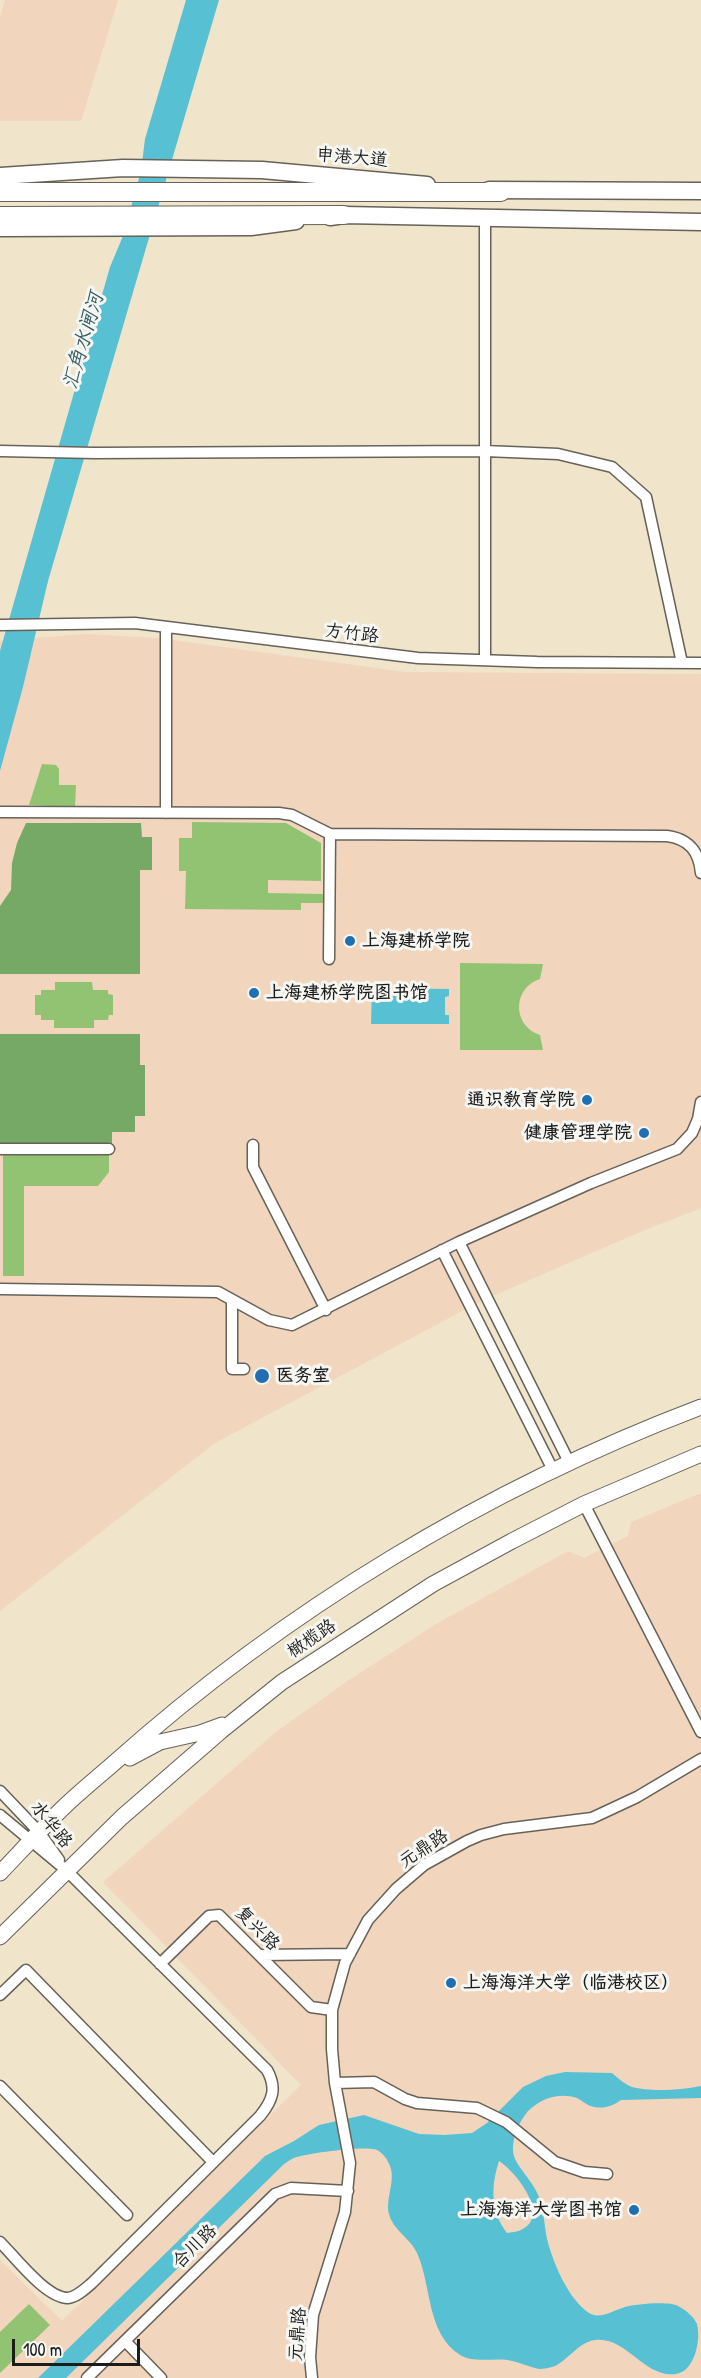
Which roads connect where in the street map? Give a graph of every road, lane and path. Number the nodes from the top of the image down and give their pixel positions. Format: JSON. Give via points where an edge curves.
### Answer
{"nodes":[{"id":1,"x":0,"y":176,"type":"edge"},
{"id":2,"x":701,"y":191,"type":"edge"},
{"id":3,"x":0,"y":192,"type":"edge"},
{"id":4,"x":501,"y":192,"type":"junction"},
{"id":5,"x":344,"y":215,"type":"junction"},
{"id":6,"x":0,"y":216,"type":"edge"},
{"id":7,"x":484,"y":217,"type":"junction"},
{"id":8,"x":701,"y":222,"type":"edge"},
{"id":9,"x":0,"y":228,"type":"edge"},
{"id":10,"x":0,"y":451,"type":"edge"},
{"id":11,"x":485,"y":451,"type":"junction"},
{"id":12,"x":0,"y":625,"type":"edge"},
{"id":13,"x":166,"y":627,"type":"junction"},
{"id":14,"x":485,"y":660,"type":"junction"},
{"id":15,"x":682,"y":663,"type":"junction"},
{"id":16,"x":701,"y":663,"type":"edge"},
{"id":17,"x":0,"y":812,"type":"edge"},
{"id":18,"x":166,"y":813,"type":"junction"},
{"id":19,"x":330,"y":834,"type":"junction"},
{"id":20,"x":701,"y":873,"type":"edge"},
{"id":21,"x":329,"y":959,"type":"dead end"},
{"id":22,"x":701,"y":1102,"type":"edge"},
{"id":23,"x":253,"y":1145,"type":"dead end"},
{"id":24,"x":0,"y":1149,"type":"edge"},
{"id":25,"x":109,"y":1149,"type":"dead end"},
{"id":26,"x":459,"y":1242,"type":"junction"},
{"id":27,"x":442,"y":1250,"type":"junction"},
{"id":28,"x":0,"y":1289,"type":"edge"},
{"id":29,"x":232,"y":1300,"type":"junction"},
{"id":30,"x":488,"y":1302,"type":"junction"},
{"id":31,"x":326,"y":1310,"type":"junction"},
{"id":32,"x":472,"y":1310,"type":"junction"},
{"id":33,"x":244,"y":1369,"type":"dead end"},
{"id":34,"x":701,"y":1407,"type":"edge"},
{"id":35,"x":701,"y":1454,"type":"edge"},
{"id":36,"x":570,"y":1464,"type":"junction"},
{"id":37,"x":554,"y":1472,"type":"junction"},
{"id":38,"x":584,"y":1504,"type":"junction"},
{"id":39,"x":236,"y":1719,"type":"junction"},
{"id":40,"x":701,"y":1731,"type":"edge"},
{"id":41,"x":701,"y":1759,"type":"edge"},
{"id":42,"x":99,"y":1776,"type":"junction"},
{"id":43,"x":0,"y":1791,"type":"edge"},
{"id":44,"x":0,"y":1815,"type":"edge"},
{"id":45,"x":35,"y":1837,"type":"junction"},
{"id":46,"x":66,"y":1870,"type":"junction"},
{"id":47,"x":0,"y":1873,"type":"edge"},
{"id":48,"x":0,"y":1937,"type":"edge"},
{"id":49,"x":350,"y":1954,"type":"junction"},
{"id":50,"x":260,"y":1955,"type":"junction"},
{"id":51,"x":160,"y":1964,"type":"junction"},
{"id":52,"x":0,"y":1995,"type":"edge"},
{"id":53,"x":332,"y":2010,"type":"junction"},
{"id":54,"x":336,"y":2083,"type":"junction"},
{"id":55,"x":0,"y":2086,"type":"edge"},
{"id":56,"x":213,"y":2162,"type":"junction"},
{"id":57,"x":607,"y":2174,"type":"dead end"},
{"id":58,"x":348,"y":2191,"type":"junction"},
{"id":59,"x":126,"y":2215,"type":"dead end"},
{"id":60,"x":0,"y":2242,"type":"edge"},
{"id":61,"x":125,"y":2341,"type":"junction"},
{"id":62,"x":87,"y":2378,"type":"edge"},
{"id":63,"x":161,"y":2378,"type":"edge"},
{"id":64,"x":312,"y":2378,"type":"edge"}],
"edges":[{"from":1,"to":4,"type":"main road","name":"申港大道","via":[[133,169],[262,170]]},
{"from":2,"to":4,"type":"main road","name":"申港大道"},
{"from":3,"to":4,"type":"highway"},
{"from":5,"to":6,"type":"highway"},
{"from":5,"to":7,"type":"main road"},
{"from":5,"to":9,"type":"main road","via":[[251,227]]},
{"from":7,"to":8,"type":"main road"},
{"from":7,"to":11,"type":"street"},
{"from":10,"to":11,"type":"street"},
{"from":11,"to":14,"type":"street"},
{"from":11,"to":15,"type":"street","via":[[558,454],[612,467],[646,497]]},
{"from":12,"to":13,"type":"street","name":"方竹路","via":[[135,623]]},
{"from":13,"to":14,"type":"street","name":"方竹路","via":[[418,658]]},
{"from":13,"to":18,"type":"street"},
{"from":14,"to":15,"type":"street","name":"方竹路"},
{"from":15,"to":16,"type":"street","name":"方竹路"},
{"from":17,"to":18,"type":"street"},
{"from":18,"to":19,"type":"street","via":[[286,813]]},
{"from":19,"to":20,"type":"street","via":[[667,836],[689,844],[697,854]]},
{"from":19,"to":21,"type":"street"},
{"from":22,"to":26,"type":"street","via":[[692,1133],[677,1149]]},
{"from":23,"to":31,"type":"street","via":[[253,1167]]},
{"from":24,"to":25,"type":"street"},
{"from":26,"to":27,"type":"street"},
{"from":26,"to":30,"type":"street"},
{"from":27,"to":31,"type":"street"},
{"from":27,"to":32,"type":"street"},
{"from":28,"to":29,"type":"street","via":[[218,1292]]},
{"from":29,"to":31,"type":"street","via":[[269,1320],[292,1325]]},
{"from":29,"to":33,"type":"street","via":[[232,1370]]},
{"from":30,"to":32,"type":"street"},
{"from":30,"to":36,"type":"street"},
{"from":32,"to":37,"type":"street"},
{"from":34,"to":36,"type":"main road","name":"橄榄路"},
{"from":35,"to":38,"type":"main road","name":"橄榄路"},
{"from":36,"to":37,"type":"main road","name":"橄榄路"},
{"from":37,"to":42,"type":"main road","name":"橄榄路","via":[[421,1541],[315,1608],[190,1698]]},
{"from":38,"to":39,"type":"main road","name":"橄榄路","via":[[433,1584],[282,1682]]},
{"from":38,"to":40,"type":"street"},
{"from":39,"to":42,"type":"main road","via":[[160,1742]]},
{"from":39,"to":46,"type":"main road","name":"橄榄路","via":[[122,1816]]},
{"from":41,"to":49,"type":"street","name":"元鼎路","via":[[592,1818],[500,1830],[450,1849],[396,1888],[368,1920]]},
{"from":42,"to":45,"type":"main road","name":"橄榄路"},
{"from":43,"to":45,"type":"street","name":"水华路"},
{"from":44,"to":45,"type":"street","name":"水华路"},
{"from":45,"to":46,"type":"street","name":"水华路"},
{"from":45,"to":47,"type":"main road","name":"橄榄路"},
{"from":46,"to":48,"type":"main road","name":"橄榄路"},
{"from":46,"to":51,"type":"street","name":"水华路"},
{"from":49,"to":50,"type":"street"},
{"from":49,"to":53,"type":"street","name":"元鼎路"},
{"from":50,"to":51,"type":"street","name":"复兴路","via":[[225,1919],[214,1915]]},
{"from":50,"to":53,"type":"street","name":"复兴路","via":[[311,2007]]},
{"from":51,"to":56,"type":"street","name":"水华路","via":[[272,2079],[274,2090],[268,2106]]},
{"from":52,"to":56,"type":"street","via":[[26,1970]]},
{"from":53,"to":54,"type":"street","name":"元鼎路"},
{"from":54,"to":57,"type":"street","via":[[374,2082],[405,2100],[477,2108],[521,2133],[555,2162],[584,2172]]},
{"from":54,"to":58,"type":"street","name":"元鼎路","via":[[350,2153]]},
{"from":55,"to":59,"type":"street"},
{"from":56,"to":60,"type":"street","via":[[75,2296],[68,2298],[50,2291]]},
{"from":58,"to":61,"type":"street","name":"合川路","via":[[291,2188],[275,2194]]},
{"from":58,"to":64,"type":"street","name":"元鼎路","via":[[338,2242],[313,2315]]},
{"from":61,"to":62,"type":"street","name":"合川路"},
{"from":61,"to":63,"type":"street"}]}
